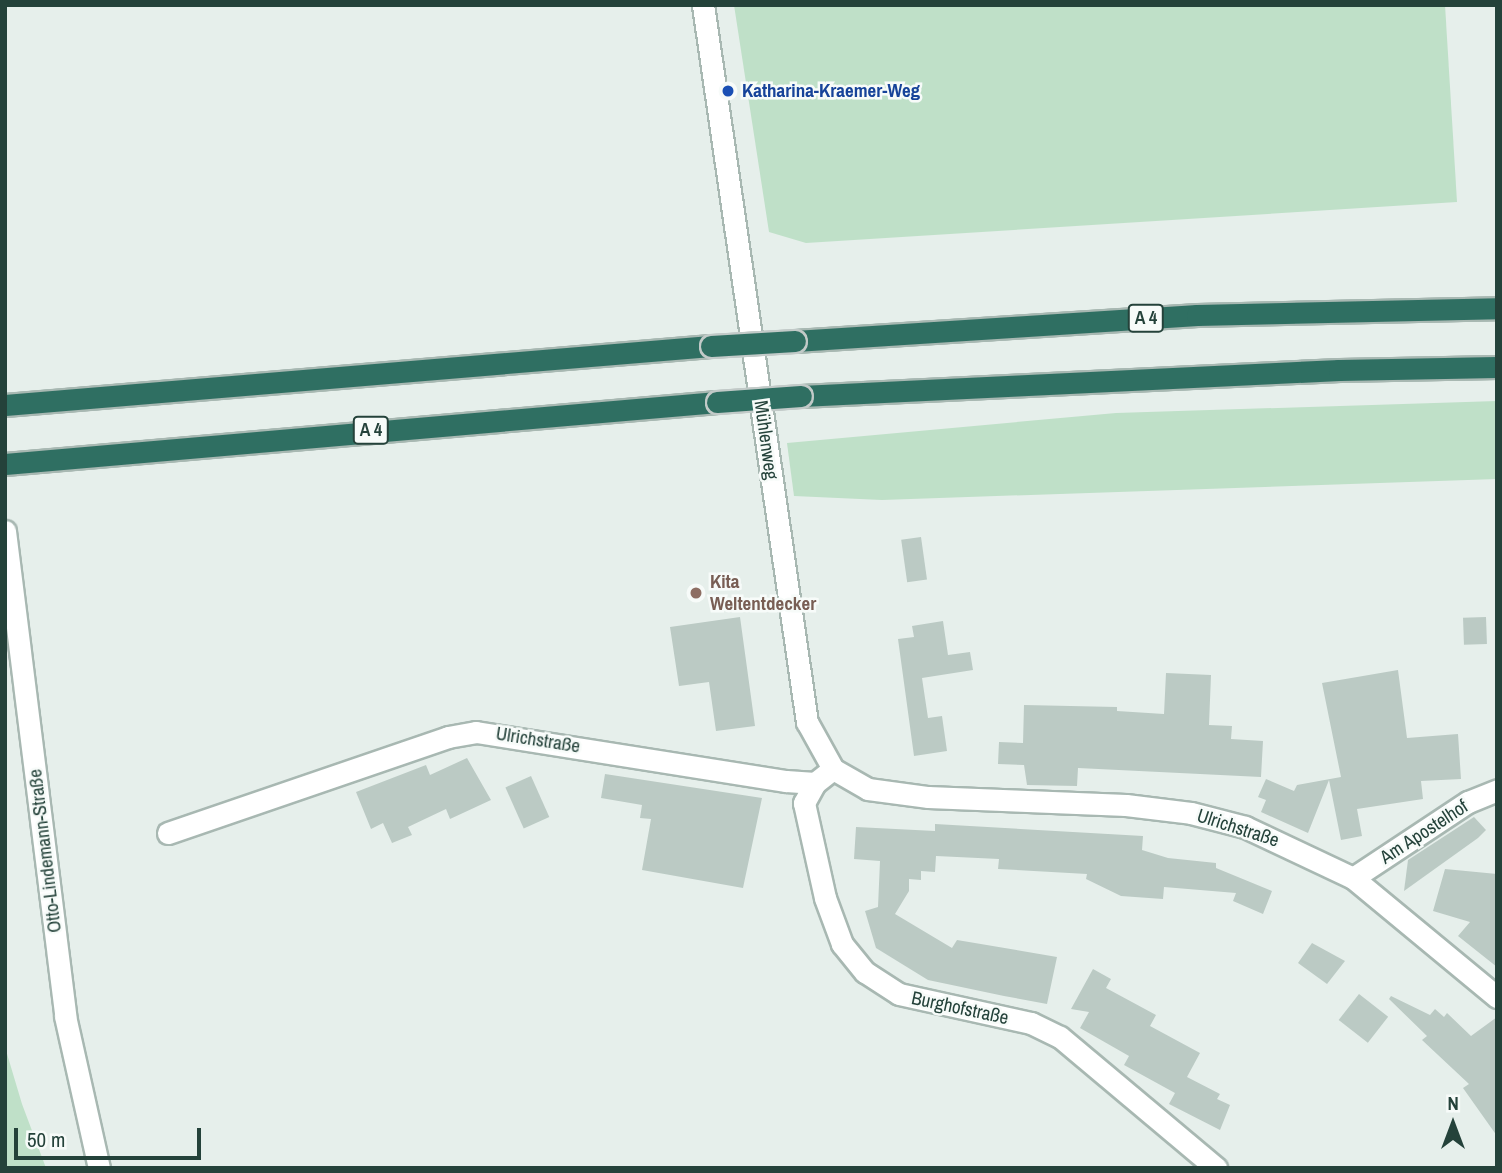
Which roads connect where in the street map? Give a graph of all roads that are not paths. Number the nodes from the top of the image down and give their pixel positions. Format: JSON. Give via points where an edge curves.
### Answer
{"nodes":[{"id":1,"x":703,"y":5,"type":"edge"},
{"id":2,"x":1497,"y":308,"type":"edge"},
{"id":3,"x":1497,"y":368,"type":"edge"},
{"id":4,"x":15,"y":404,"type":"edge"},
{"id":5,"x":15,"y":463,"type":"edge"},
{"id":6,"x":5,"y":531,"type":"edge"},
{"id":7,"x":833,"y":769,"type":"junction"},
{"id":8,"x":815,"y":783,"type":"junction"},
{"id":9,"x":1497,"y":790,"type":"edge"},
{"id":10,"x":168,"y":832,"type":"dead end"},
{"id":11,"x":1353,"y":878,"type":"junction"},
{"id":12,"x":1497,"y":997,"type":"edge"},
{"id":13,"x":99,"y":1168,"type":"edge"},
{"id":14,"x":1216,"y":1168,"type":"edge"}],
"edges":[{"from":1,"to":7,"type":"street","name":"Mühlenweg","via":[[807,722]]},
{"from":2,"to":4,"type":"highway","number":"A 4","bridge":true,"via":[[1197,315],[711,346]]},
{"from":3,"to":5,"type":"highway","number":"A 4","bridge":true,"via":[[1339,370],[717,402]]},
{"from":6,"to":13,"type":"street","name":"Otto-Lindemann-Straße","via":[[65,1016]]},
{"from":7,"to":8,"type":"street"},
{"from":7,"to":11,"type":"street","name":"Ulrichstraße","via":[[868,789],[928,797],[1126,805],[1191,813],[1245,827]]},
{"from":8,"to":10,"type":"street","name":"Ulrichstraße","via":[[476,732],[449,737]]},
{"from":8,"to":14,"type":"street","name":"Burghofstraße","via":[[804,803],[825,898],[842,944],[865,972],[925,1003],[1031,1023],[1059,1037]]},
{"from":9,"to":11,"type":"street","name":"Am Apostelhof","via":[[1468,802]]},
{"from":11,"to":12,"type":"street","name":"Ulrichstraße"}]}
